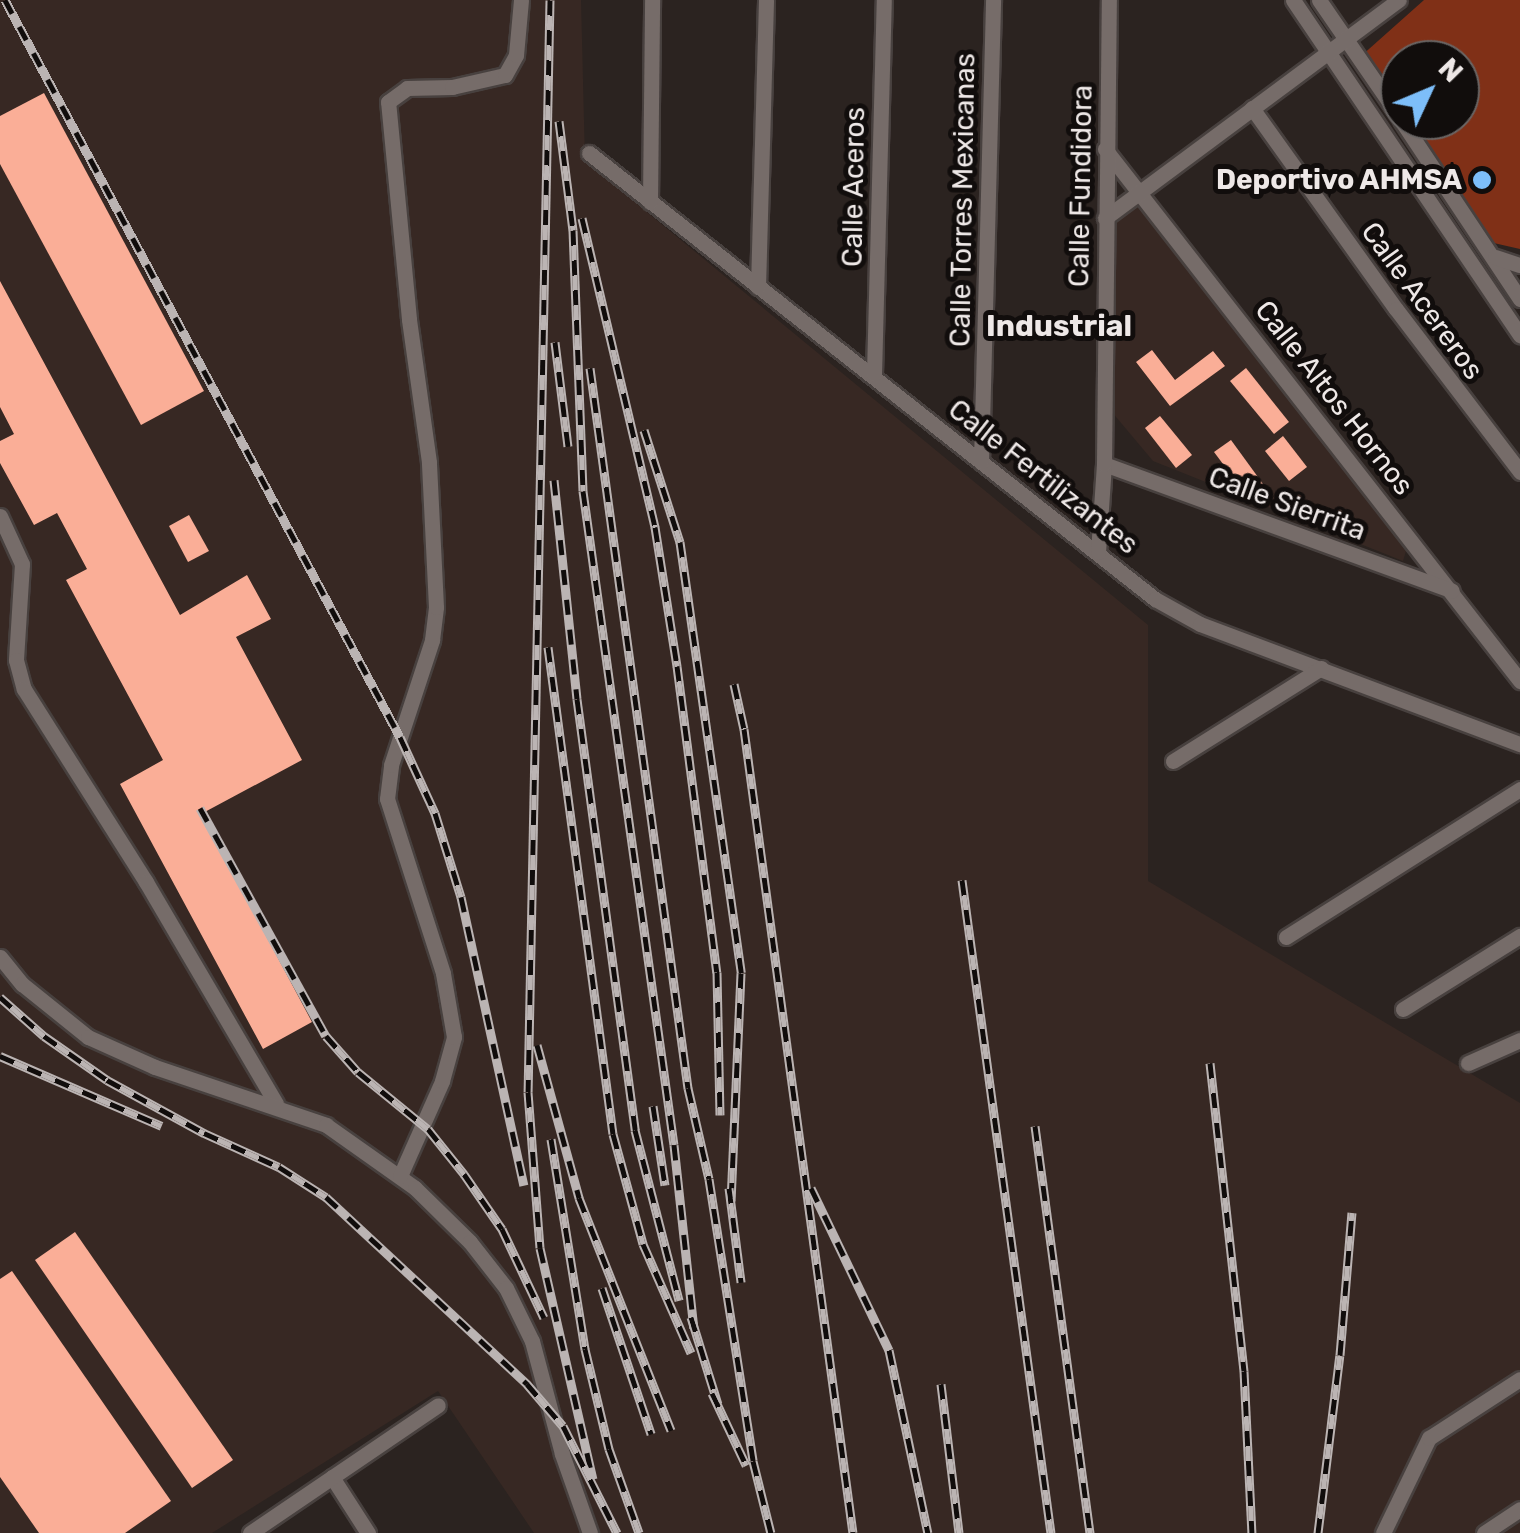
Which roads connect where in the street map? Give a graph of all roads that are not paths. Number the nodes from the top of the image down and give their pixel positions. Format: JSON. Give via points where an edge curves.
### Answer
{"nodes":[{"id":1,"x":520,"y":0,"type":"edge"},
{"id":2,"x":652,"y":0,"type":"edge"},
{"id":3,"x":766,"y":0,"type":"edge"},
{"id":4,"x":884,"y":0,"type":"edge"},
{"id":5,"x":993,"y":0,"type":"edge"},
{"id":6,"x":1109,"y":0,"type":"edge"},
{"id":7,"x":1293,"y":0,"type":"edge"},
{"id":8,"x":1320,"y":0,"type":"edge"},
{"id":9,"x":1399,"y":0,"type":"edge"},
{"id":10,"x":1346,"y":40,"type":"junction"},
{"id":11,"x":1329,"y":52,"type":"junction"},
{"id":12,"x":1380,"y":89,"type":"edge"},
{"id":13,"x":1252,"y":108,"type":"junction"},
{"id":14,"x":1415,"y":140,"type":"edge"},
{"id":15,"x":1105,"y":148,"type":"junction"},
{"id":16,"x":590,"y":153,"type":"dead end"},
{"id":17,"x":1142,"y":192,"type":"junction"},
{"id":18,"x":650,"y":202,"type":"junction"},
{"id":19,"x":1104,"y":218,"type":"junction"},
{"id":20,"x":1494,"y":257,"type":"junction"},
{"id":21,"x":1520,"y":265,"type":"edge"},
{"id":22,"x":758,"y":287,"type":"junction"},
{"id":23,"x":1520,"y":298,"type":"edge"},
{"id":24,"x":1520,"y":335,"type":"edge"},
{"id":25,"x":874,"y":374,"type":"junction"},
{"id":26,"x":981,"y":462,"type":"junction"},
{"id":27,"x":1104,"y":464,"type":"junction"},
{"id":28,"x":1520,"y":472,"type":"edge"},
{"id":29,"x":0,"y":516,"type":"edge"},
{"id":30,"x":1098,"y":552,"type":"junction"},
{"id":31,"x":1453,"y":591,"type":"junction"},
{"id":32,"x":1320,"y":668,"type":"junction"},
{"id":33,"x":1520,"y":681,"type":"edge"},
{"id":34,"x":1520,"y":744,"type":"edge"},
{"id":35,"x":1173,"y":761,"type":"dead end"},
{"id":36,"x":1520,"y":789,"type":"edge"},
{"id":37,"x":1520,"y":936,"type":"edge"},
{"id":38,"x":1286,"y":937,"type":"dead end"},
{"id":39,"x":0,"y":958,"type":"edge"},
{"id":40,"x":1403,"y":1009,"type":"dead end"},
{"id":41,"x":1520,"y":1040,"type":"edge"},
{"id":42,"x":1468,"y":1063,"type":"dead end"},
{"id":43,"x":277,"y":1105,"type":"junction"},
{"id":44,"x":400,"y":1176,"type":"junction"},
{"id":45,"x":1520,"y":1378,"type":"edge"},
{"id":46,"x":438,"y":1405,"type":"dead end"},
{"id":47,"x":332,"y":1478,"type":"junction"},
{"id":48,"x":1520,"y":1509,"type":"edge"},
{"id":49,"x":250,"y":1533,"type":"edge"},
{"id":50,"x":368,"y":1533,"type":"edge"},
{"id":51,"x":590,"y":1533,"type":"edge"},
{"id":52,"x":1382,"y":1533,"type":"edge"},
{"id":53,"x":1484,"y":1533,"type":"edge"}],
"edges":[{"from":1,"to":44,"type":"street","via":[[516,54],[504,75],[408,88],[388,102],[429,462],[436,608],[387,799],[443,973],[454,1037]]},
{"from":2,"to":18,"type":"street"},
{"from":3,"to":22,"type":"street"},
{"from":4,"to":25,"type":"street","name":"Calle Aceros"},
{"from":5,"to":26,"type":"street","name":"Calle Torres Mexicanas"},
{"from":6,"to":15,"type":"street","name":"Calle Fundidora"},
{"from":7,"to":11,"type":"street"},
{"from":8,"to":10,"type":"street"},
{"from":9,"to":10,"type":"street"},
{"from":10,"to":11,"type":"street"},
{"from":10,"to":12,"type":"street"},
{"from":11,"to":13,"type":"street"},
{"from":11,"to":24,"type":"street"},
{"from":13,"to":17,"type":"street"},
{"from":13,"to":28,"type":"street","name":"Calle Acereros"},
{"from":14,"to":20,"type":"street"},
{"from":15,"to":17,"type":"street","name":"Calle Altos Hornos"},
{"from":15,"to":19,"type":"street","name":"Calle Fundidora"},
{"from":16,"to":18,"type":"street","name":"Calle Fertilizantes"},
{"from":17,"to":19,"type":"street"},
{"from":17,"to":31,"type":"street","name":"Calle Altos Hornos"},
{"from":18,"to":22,"type":"street","name":"Calle Fertilizantes"},
{"from":19,"to":27,"type":"street","name":"Calle Fundidora"},
{"from":20,"to":21,"type":"street"},
{"from":20,"to":23,"type":"street"},
{"from":22,"to":25,"type":"street","name":"Calle Fertilizantes"},
{"from":25,"to":26,"type":"street","name":"Calle Fertilizantes"},
{"from":26,"to":30,"type":"street","name":"Calle Fertilizantes"},
{"from":27,"to":30,"type":"street","name":"Calle Fundidora"},
{"from":27,"to":31,"type":"street","name":"Calle Sierrita"},
{"from":29,"to":43,"type":"street","via":[[22,564],[16,644],[24,689]]},
{"from":30,"to":32,"type":"street","name":"Calle Fertilizantes","via":[[1179,614]]},
{"from":31,"to":33,"type":"street","name":"Calle Altos Hornos"},
{"from":32,"to":34,"type":"street","name":"Calle Fertilizantes"},
{"from":32,"to":35,"type":"street"},
{"from":36,"to":38,"type":"street"},
{"from":37,"to":40,"type":"street"},
{"from":39,"to":43,"type":"street","via":[[50,1008],[119,1053]]},
{"from":41,"to":42,"type":"street"},
{"from":43,"to":44,"type":"street","via":[[326,1125]]},
{"from":44,"to":51,"type":"street","via":[[470,1242],[506,1288],[537,1355]]},
{"from":45,"to":52,"type":"street","via":[[1429,1438]]},
{"from":46,"to":47,"type":"street"},
{"from":47,"to":49,"type":"street"},
{"from":47,"to":50,"type":"street"},
{"from":48,"to":53,"type":"street"}]}
